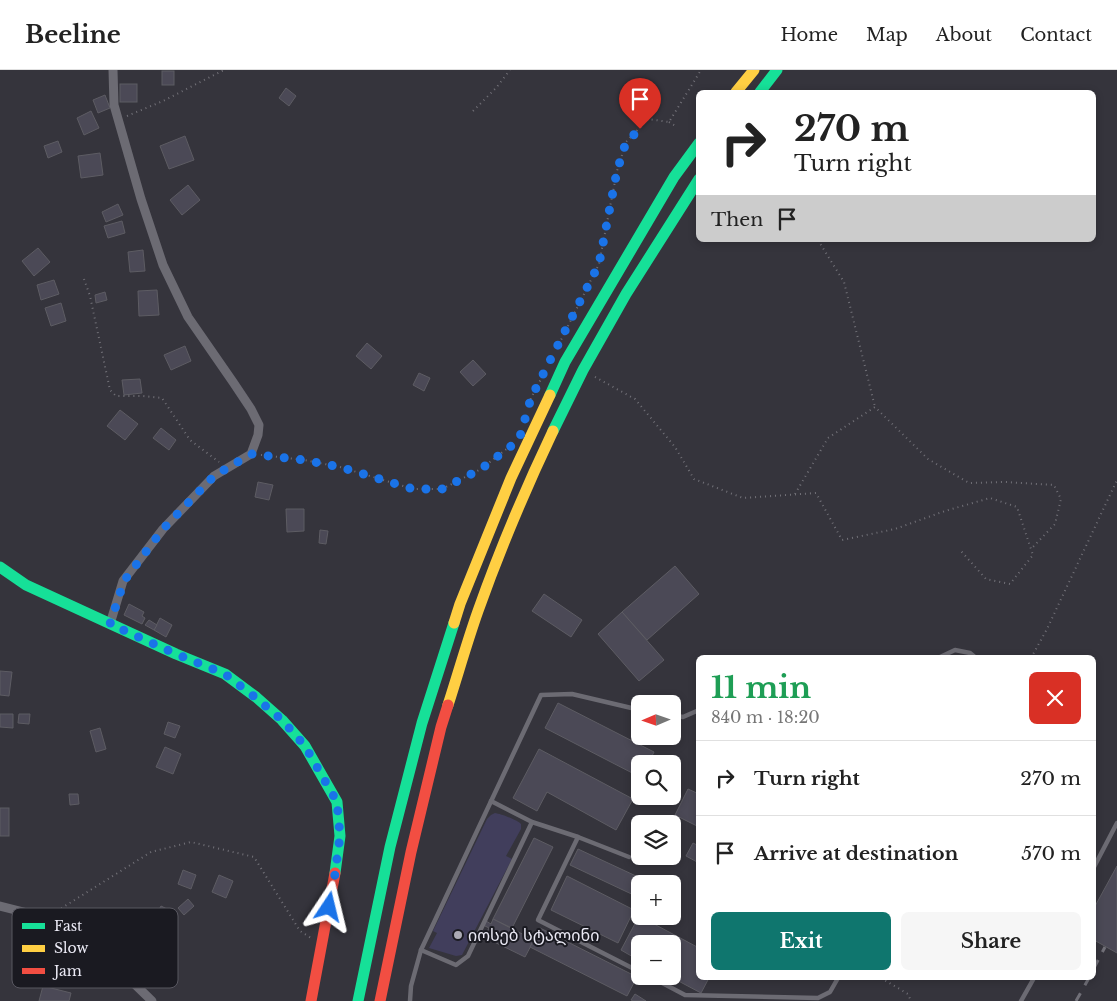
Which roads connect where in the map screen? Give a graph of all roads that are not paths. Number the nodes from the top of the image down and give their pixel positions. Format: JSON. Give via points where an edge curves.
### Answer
{"nodes":[{"id":1,"x":113,"y":70,"type":"edge"},
{"id":2,"x":754,"y":70,"type":"edge"},
{"id":3,"x":778,"y":70,"type":"edge"},
{"id":4,"x":738,"y":90,"type":"edge"},
{"id":5,"x":762,"y":90,"type":"edge"},
{"id":6,"x":696,"y":147,"type":"edge"},
{"id":7,"x":696,"y":184,"type":"edge"},
{"id":8,"x":0,"y":567,"type":"edge"},
{"id":9,"x":110,"y":624,"type":"junction"},
{"id":10,"x":944,"y":655,"type":"edge"},
{"id":11,"x":972,"y":655,"type":"edge"},
{"id":12,"x":631,"y":708,"type":"edge"},
{"id":13,"x":696,"y":711,"type":"edge"},
{"id":14,"x":681,"y":717,"type":"edge"},
{"id":15,"x":491,"y":802,"type":"junction"},
{"id":16,"x":532,"y":822,"type":"junction"},
{"id":17,"x":1117,"y":823,"type":"edge"},
{"id":18,"x":578,"y":837,"type":"junction"},
{"id":19,"x":629,"y":856,"type":"dead end"},
{"id":20,"x":1096,"y":862,"type":"edge"},
{"id":21,"x":421,"y":950,"type":"junction"},
{"id":22,"x":631,"y":967,"type":"edge"},
{"id":23,"x":837,"y":980,"type":"edge"},
{"id":24,"x":1033,"y":980,"type":"edge"},
{"id":25,"x":666,"y":985,"type":"edge"},
{"id":26,"x":139,"y":988,"type":"edge"},
{"id":27,"x":685,"y":995,"type":"junction"},
{"id":28,"x":728,"y":996,"type":"junction"},
{"id":29,"x":152,"y":1001,"type":"edge"},
{"id":30,"x":311,"y":1001,"type":"edge"},
{"id":31,"x":358,"y":1001,"type":"edge"},
{"id":32,"x":380,"y":1001,"type":"edge"},
{"id":33,"x":410,"y":1001,"type":"edge"},
{"id":34,"x":683,"y":1001,"type":"edge"},
{"id":35,"x":725,"y":1001,"type":"edge"},
{"id":36,"x":1022,"y":1001,"type":"edge"}],
"edges":[{"from":1,"to":9,"type":"street","via":[[114,105],[163,265],[188,317],[259,425],[251,454],[214,476],[163,529],[124,581]]},
{"from":2,"to":4,"type":"main road"},
{"from":3,"to":5,"type":"main road"},
{"from":6,"to":31,"type":"main road","via":[[674,177],[565,362],[511,478],[460,604],[438,668],[390,847]]},
{"from":7,"to":32,"type":"main road","via":[[626,294],[584,370],[530,479],[500,552],[443,718],[410,852]]},
{"from":8,"to":9,"type":"main road","via":[[26,585]]},
{"from":9,"to":30,"type":"main road","via":[[225,674],[256,698],[305,746],[337,802],[340,836]]},
{"from":10,"to":11,"type":"lane","via":[[955,650]]},
{"from":12,"to":15,"type":"lane","via":[[572,694],[541,695]]},
{"from":13,"to":14,"type":"lane"},
{"from":15,"to":16,"type":"lane"},
{"from":15,"to":21,"type":"lane"},
{"from":16,"to":18,"type":"lane"},
{"from":16,"to":21,"type":"lane","via":[[468,956],[456,965]]},
{"from":17,"to":20,"type":"lane"},
{"from":18,"to":19,"type":"lane"},
{"from":18,"to":22,"type":"lane","via":[[538,920]]},
{"from":21,"to":33,"type":"lane","via":[[410,986]]},
{"from":23,"to":28,"type":"lane","via":[[830,992],[818,998]]},
{"from":24,"to":36,"type":"lane"},
{"from":25,"to":27,"type":"lane"},
{"from":26,"to":29,"type":"street"},
{"from":27,"to":28,"type":"lane"},
{"from":27,"to":34,"type":"lane"},
{"from":28,"to":35,"type":"lane"}]}
